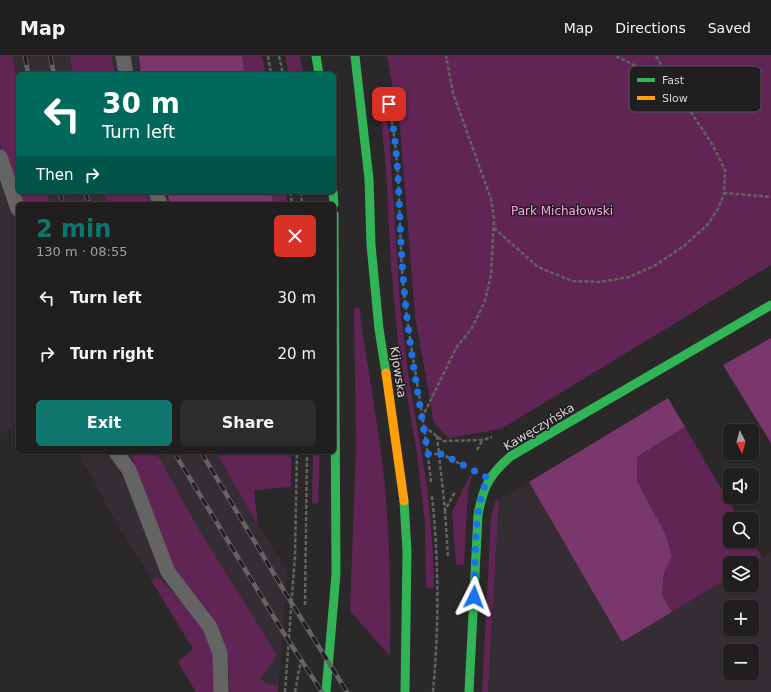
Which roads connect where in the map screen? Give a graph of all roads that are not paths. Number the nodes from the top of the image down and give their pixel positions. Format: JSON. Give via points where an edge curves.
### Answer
{"nodes":[{"id":1,"x":123,"y":56,"type":"edge"},
{"id":2,"x":316,"y":56,"type":"edge"},
{"id":3,"x":355,"y":56,"type":"edge"},
{"id":4,"x":126,"y":72,"type":"edge"},
{"id":5,"x":319,"y":72,"type":"edge"},
{"id":6,"x":0,"y":158,"type":"edge"},
{"id":7,"x":16,"y":203,"type":"edge"},
{"id":8,"x":771,"y":305,"type":"edge"},
{"id":9,"x":117,"y":454,"type":"edge"},
{"id":10,"x":335,"y":454,"type":"edge"},
{"id":11,"x":221,"y":692,"type":"edge"},
{"id":12,"x":326,"y":692,"type":"edge"},
{"id":13,"x":404,"y":692,"type":"edge"},
{"id":14,"x":469,"y":692,"type":"edge"}],
"edges":[{"from":1,"to":4,"type":"lane"},
{"from":2,"to":5,"type":"street"},
{"from":3,"to":13,"type":"street","name":"Kijowska","via":[[369,179],[379,329],[404,491],[407,551]]},
{"from":6,"to":7,"type":"lane"},
{"from":8,"to":14,"type":"street","name":"Kawęczyńska","via":[[511,456],[490,474],[483,488],[478,515]]},
{"from":9,"to":11,"type":"lane","via":[[129,470],[168,572],[210,627],[220,653]]},
{"from":10,"to":12,"type":"street","via":[[336,574]]}]}
